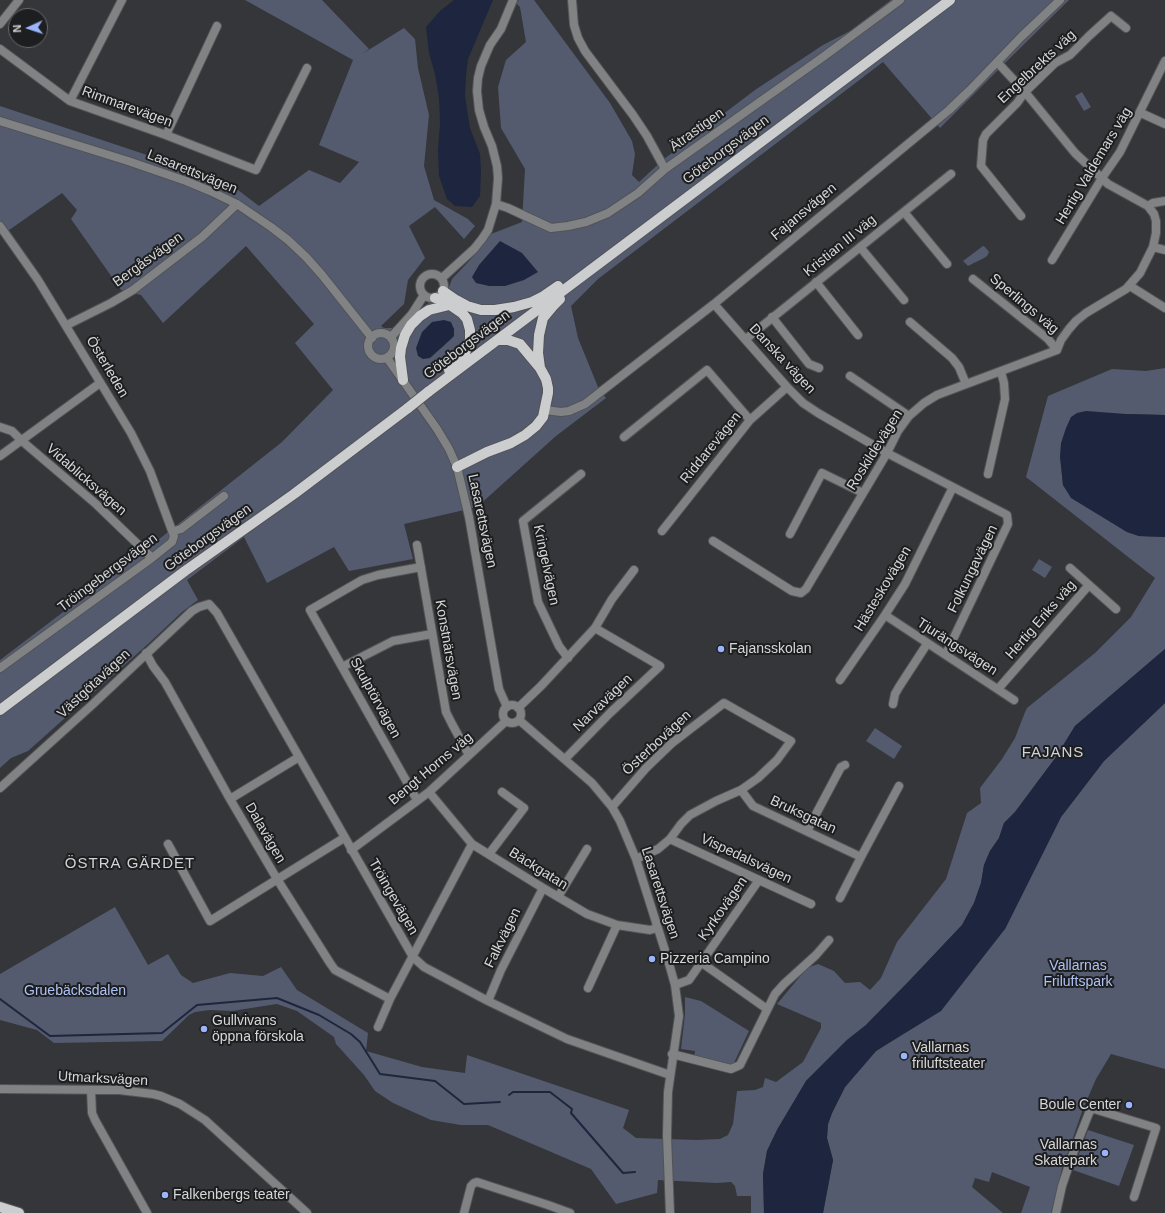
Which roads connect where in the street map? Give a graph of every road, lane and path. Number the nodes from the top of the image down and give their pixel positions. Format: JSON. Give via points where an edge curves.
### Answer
{"nodes":[{"id":1,"x":19,"y":0,"type":"edge"},
{"id":2,"x":122,"y":0,"type":"edge"},
{"id":3,"x":513,"y":0,"type":"edge"},
{"id":4,"x":572,"y":0,"type":"edge"},
{"id":5,"x":900,"y":0,"type":"edge"},
{"id":6,"x":950,"y":0,"type":"edge"},
{"id":7,"x":1060,"y":0,"type":"edge"},
{"id":8,"x":0,"y":24,"type":"edge"},
{"id":9,"x":217,"y":26,"type":"dead end"},
{"id":10,"x":1126,"y":28,"type":"dead end"},
{"id":11,"x":0,"y":49,"type":"edge"},
{"id":12,"x":1165,"y":61,"type":"edge"},
{"id":13,"x":997,"y":62,"type":"junction"},
{"id":14,"x":308,"y":68,"type":"dead end"},
{"id":15,"x":1026,"y":92,"type":"junction"},
{"id":16,"x":70,"y":101,"type":"junction"},
{"id":17,"x":1141,"y":113,"type":"junction"},
{"id":18,"x":0,"y":121,"type":"edge"},
{"id":19,"x":1165,"y":124,"type":"edge"},
{"id":20,"x":166,"y":135,"type":"junction"},
{"id":21,"x":665,"y":169,"type":"junction"},
{"id":22,"x":951,"y":174,"type":"dead end"},
{"id":23,"x":1102,"y":178,"type":"junction"},
{"id":24,"x":1165,"y":201,"type":"edge"},
{"id":25,"x":237,"y":204,"type":"junction"},
{"id":26,"x":496,"y":204,"type":"junction"},
{"id":27,"x":1148,"y":206,"type":"junction"},
{"id":28,"x":904,"y":212,"type":"junction"},
{"id":29,"x":1021,"y":216,"type":"dead end"},
{"id":30,"x":0,"y":226,"type":"edge"},
{"id":31,"x":633,"y":238,"type":"junction"},
{"id":32,"x":860,"y":247,"type":"junction"},
{"id":33,"x":1153,"y":247,"type":"junction"},
{"id":34,"x":1165,"y":250,"type":"edge"},
{"id":35,"x":1052,"y":260,"type":"dead end"},
{"id":36,"x":602,"y":261,"type":"junction"},
{"id":37,"x":947,"y":264,"type":"dead end"},
{"id":38,"x":442,"y":278,"type":"junction"},
{"id":39,"x":973,"y":279,"type":"dead end"},
{"id":40,"x":816,"y":282,"type":"junction"},
{"id":41,"x":1130,"y":286,"type":"junction"},
{"id":42,"x":439,"y":294,"type":"junction"},
{"id":43,"x":424,"y":295,"type":"junction"},
{"id":44,"x":904,"y":300,"type":"dead end"},
{"id":45,"x":714,"y":304,"type":"junction"},
{"id":46,"x":449,"y":305,"type":"junction"},
{"id":47,"x":1165,"y":308,"type":"edge"},
{"id":48,"x":772,"y":318,"type":"junction"},
{"id":49,"x":910,"y":322,"type":"dead end"},
{"id":50,"x":67,"y":325,"type":"junction"},
{"id":51,"x":858,"y":335,"type":"dead end"},
{"id":52,"x":390,"y":337,"type":"junction"},
{"id":53,"x":372,"y":338,"type":"junction"},
{"id":54,"x":746,"y":339,"type":"junction"},
{"id":55,"x":498,"y":340,"type":"junction"},
{"id":56,"x":1057,"y":350,"type":"junction"},
{"id":57,"x":387,"y":358,"type":"junction"},
{"id":58,"x":540,"y":368,"type":"junction"},
{"id":59,"x":819,"y":368,"type":"dead end"},
{"id":60,"x":1001,"y":372,"type":"junction"},
{"id":61,"x":850,"y":376,"type":"dead end"},
{"id":62,"x":403,"y":380,"type":"junction"},
{"id":63,"x":100,"y":383,"type":"junction"},
{"id":64,"x":966,"y":384,"type":"junction"},
{"id":65,"x":787,"y":388,"type":"junction"},
{"id":66,"x":426,"y":390,"type":"junction"},
{"id":67,"x":545,"y":410,"type":"junction"},
{"id":68,"x":909,"y":416,"type":"junction"},
{"id":69,"x":750,"y":420,"type":"junction"},
{"id":70,"x":0,"y":427,"type":"edge"},
{"id":71,"x":624,"y":437,"type":"dead end"},
{"id":72,"x":22,"y":441,"type":"junction"},
{"id":73,"x":887,"y":453,"type":"junction"},
{"id":74,"x":0,"y":456,"type":"edge"},
{"id":75,"x":457,"y":467,"type":"junction"},
{"id":76,"x":581,"y":474,"type":"dead end"},
{"id":77,"x":988,"y":474,"type":"dead end"},
{"id":78,"x":953,"y":487,"type":"junction"},
{"id":79,"x":863,"y":493,"type":"junction"},
{"id":80,"x":224,"y":496,"type":"dead end"},
{"id":81,"x":1007,"y":515,"type":"joint"},
{"id":82,"x":174,"y":531,"type":"junction"},
{"id":83,"x":662,"y":531,"type":"dead end"},
{"id":84,"x":790,"y":534,"type":"dead end"},
{"id":85,"x":713,"y":541,"type":"dead end"},
{"id":86,"x":417,"y":545,"type":"dead end"},
{"id":87,"x":152,"y":558,"type":"junction"},
{"id":88,"x":421,"y":567,"type":"junction"},
{"id":89,"x":1070,"y":568,"type":"dead end"},
{"id":90,"x":634,"y":570,"type":"dead end"},
{"id":91,"x":1089,"y":585,"type":"junction"},
{"id":92,"x":209,"y":604,"type":"joint"},
{"id":93,"x":1116,"y":609,"type":"dead end"},
{"id":94,"x":885,"y":615,"type":"junction"},
{"id":95,"x":595,"y":628,"type":"junction"},
{"id":96,"x":432,"y":634,"type":"junction"},
{"id":97,"x":927,"y":644,"type":"junction"},
{"id":98,"x":146,"y":653,"type":"junction"},
{"id":99,"x":946,"y":654,"type":"junction"},
{"id":100,"x":568,"y":658,"type":"junction"},
{"id":101,"x":342,"y":667,"type":"junction"},
{"id":102,"x":0,"y":668,"type":"edge"},
{"id":103,"x":840,"y":680,"type":"dead end"},
{"id":104,"x":998,"y":689,"type":"junction"},
{"id":105,"x":1014,"y":700,"type":"dead end"},
{"id":106,"x":893,"y":704,"type":"dead end"},
{"id":107,"x":507,"y":707,"type":"junction"},
{"id":108,"x":518,"y":708,"type":"junction"},
{"id":109,"x":0,"y":710,"type":"edge"},
{"id":110,"x":519,"y":720,"type":"junction"},
{"id":111,"x":506,"y":721,"type":"junction"},
{"id":112,"x":469,"y":755,"type":"junction"},
{"id":113,"x":299,"y":757,"type":"junction"},
{"id":114,"x":565,"y":759,"type":"junction"},
{"id":115,"x":845,"y":765,"type":"dead end"},
{"id":116,"x":899,"y":786,"type":"dead end"},
{"id":117,"x":0,"y":788,"type":"edge"},
{"id":118,"x":741,"y":790,"type":"junction"},
{"id":119,"x":429,"y":792,"type":"junction"},
{"id":120,"x":502,"y":792,"type":"dead end"},
{"id":121,"x":230,"y":799,"type":"junction"},
{"id":122,"x":417,"y":800,"type":"junction"},
{"id":123,"x":612,"y":807,"type":"junction"},
{"id":124,"x":807,"y":832,"type":"junction"},
{"id":125,"x":344,"y":838,"type":"junction"},
{"id":126,"x":670,"y":839,"type":"junction"},
{"id":127,"x":168,"y":844,"type":"dead end"},
{"id":128,"x":472,"y":844,"type":"junction"},
{"id":129,"x":587,"y":849,"type":"dead end"},
{"id":130,"x":351,"y":850,"type":"junction"},
{"id":131,"x":490,"y":854,"type":"junction"},
{"id":132,"x":860,"y":857,"type":"junction"},
{"id":133,"x":636,"y":859,"type":"junction"},
{"id":134,"x":277,"y":880,"type":"junction"},
{"id":135,"x":759,"y":880,"type":"junction"},
{"id":136,"x":543,"y":888,"type":"junction"},
{"id":137,"x":558,"y":897,"type":"junction"},
{"id":138,"x":840,"y":898,"type":"dead end"},
{"id":139,"x":811,"y":904,"type":"dead end"},
{"id":140,"x":617,"y":925,"type":"junction"},
{"id":141,"x":657,"y":928,"type":"junction"},
{"id":142,"x":829,"y":940,"type":"dead end"},
{"id":143,"x":413,"y":957,"type":"junction"},
{"id":144,"x":702,"y":963,"type":"junction"},
{"id":145,"x":675,"y":985,"type":"junction"},
{"id":146,"x":588,"y":988,"type":"dead end"},
{"id":147,"x":390,"y":998,"type":"junction"},
{"id":148,"x":488,"y":1002,"type":"junction"},
{"id":149,"x":767,"y":1009,"type":"junction"},
{"id":150,"x":378,"y":1027,"type":"dead end"},
{"id":151,"x":672,"y":1054,"type":"junction"},
{"id":152,"x":670,"y":1075,"type":"junction"},
{"id":153,"x":0,"y":1089,"type":"edge"},
{"id":154,"x":91,"y":1090,"type":"junction"},
{"id":155,"x":1134,"y":1197,"type":"dead end"},
{"id":156,"x":0,"y":1208,"type":"edge"},
{"id":157,"x":19,"y":1213,"type":"edge"},
{"id":158,"x":147,"y":1213,"type":"edge"},
{"id":159,"x":307,"y":1213,"type":"edge"},
{"id":160,"x":464,"y":1213,"type":"edge"},
{"id":161,"x":570,"y":1213,"type":"edge"},
{"id":162,"x":670,"y":1213,"type":"edge"},
{"id":163,"x":1056,"y":1213,"type":"edge"}],
"edges":[{"from":1,"to":8,"type":"street"},
{"from":2,"to":16,"type":"street"},
{"from":3,"to":26,"type":"street","via":[[505,21],[484,59],[478,78],[479,110],[492,146],[498,178]]},
{"from":4,"to":21,"type":"street","via":[[574,25],[582,45],[633,115]]},
{"from":5,"to":21,"type":"street","name":"Ätrastigen"},
{"from":6,"to":31,"type":"main road","name":"Göteborgsvägen"},
{"from":7,"to":13,"type":"street","name":"Fajansvägen"},
{"from":9,"to":20,"type":"street"},
{"from":10,"to":15,"type":"street","name":"Engelbrekts väg","via":[[1111,16],[1070,55],[1055,63]]},
{"from":11,"to":16,"type":"street","name":"Rimmarevägen"},
{"from":12,"to":17,"type":"street","name":"Hertig Valdemars väg"},
{"from":13,"to":15,"type":"street"},
{"from":13,"to":45,"type":"street","name":"Fajansvägen","via":[[924,131]]},
{"from":14,"to":20,"type":"street","name":"Rimmarevägen","via":[[256,170]]},
{"from":15,"to":23,"type":"street","via":[[1072,149]]},
{"from":15,"to":29,"type":"street","name":"Engelbrekts väg","via":[[986,134],[983,140],[981,166]]},
{"from":16,"to":20,"type":"street","name":"Rimmarevägen"},
{"from":17,"to":19,"type":"street"},
{"from":17,"to":23,"type":"street","name":"Hertig Valdemars väg","via":[[1120,152]]},
{"from":18,"to":25,"type":"street","name":"Lasarettsvägen","via":[[186,181]]},
{"from":21,"to":26,"type":"street","name":"Ätrastigen","via":[[638,193],[608,213],[568,226],[551,228]]},
{"from":22,"to":28,"type":"street","name":"Kristian III väg"},
{"from":23,"to":27,"type":"street","via":[[1108,184]]},
{"from":23,"to":35,"type":"street","name":"Hertig Valdemars väg"},
{"from":24,"to":27,"type":"street"},
{"from":25,"to":50,"type":"street","name":"Bergåsvägen","via":[[202,237],[133,290]]},
{"from":25,"to":53,"type":"street","name":"Lasarettsvägen","via":[[288,240],[306,257]]},
{"from":26,"to":38,"type":"street","via":[[488,230],[482,239]]},
{"from":27,"to":33,"type":"street","via":[[1156,221]]},
{"from":28,"to":32,"type":"street","name":"Kristian III väg"},
{"from":28,"to":37,"type":"street"},
{"from":30,"to":50,"type":"street","name":"Österleden"},
{"from":31,"to":36,"type":"main road","name":"Göteborgsvägen"},
{"from":31,"to":58,"type":"main road","via":[[631,245],[567,293],[543,318],[539,335]]},
{"from":32,"to":40,"type":"street","name":"Kristian III väg"},
{"from":32,"to":44,"type":"street"},
{"from":33,"to":34,"type":"street"},
{"from":33,"to":41,"type":"street","via":[[1140,273]]},
{"from":36,"to":42,"type":"main road","via":[[588,262],[542,297],[507,309],[473,308]]},
{"from":36,"to":55,"type":"main road","name":"Göteborgsvägen"},
{"from":38,"to":42,"type":"street","via":[[444,284]]},
{"from":38,"to":43,"type":"street","via":[[433,273],[424,276],[420,286]]},
{"from":39,"to":56,"type":"street","name":"Sperlings väg","via":[[1048,339]]},
{"from":40,"to":48,"type":"street","name":"Kristian III väg"},
{"from":40,"to":51,"type":"street"},
{"from":41,"to":47,"type":"street"},
{"from":41,"to":56,"type":"street","via":[[1076,321],[1065,334]]},
{"from":42,"to":43,"type":"street","via":[[428,297]]},
{"from":42,"to":46,"type":"main road"},
{"from":43,"to":52,"type":"street","via":[[412,314]]},
{"from":45,"to":54,"type":"street","name":"Danska vägen"},
{"from":45,"to":67,"type":"street","name":"Fajansvägen","via":[[585,404],[569,411]]},
{"from":46,"to":62,"type":"main road","via":[[429,310],[411,325],[401,348]]},
{"from":46,"to":66,"type":"main road","via":[[467,319],[470,330],[469,344],[459,360]]},
{"from":48,"to":54,"type":"street","name":"Kristian III väg"},
{"from":48,"to":59,"type":"street","via":[[809,364]]},
{"from":49,"to":64,"type":"street","via":[[952,358]]},
{"from":50,"to":63,"type":"street","name":"Österleden"},
{"from":52,"to":53,"type":"street","via":[[382,333]]},
{"from":52,"to":57,"type":"street","via":[[394,342],[394,348]]},
{"from":53,"to":57,"type":"street","via":[[369,344],[370,353],[379,359]]},
{"from":54,"to":65,"type":"street","name":"Danska vägen"},
{"from":55,"to":58,"type":"main road","via":[[520,344]]},
{"from":55,"to":66,"type":"main road","name":"Göteborgsvägen"},
{"from":56,"to":60,"type":"street","name":"Roskildevägen"},
{"from":57,"to":62,"type":"street","name":"Lasarettsvägen"},
{"from":58,"to":67,"type":"main road","via":[[548,388]]},
{"from":60,"to":64,"type":"street","name":"Roskildevägen"},
{"from":60,"to":77,"type":"street","via":[[1005,399]]},
{"from":61,"to":68,"type":"street"},
{"from":62,"to":75,"type":"street","name":"Lasarettsvägen","via":[[437,428]]},
{"from":63,"to":72,"type":"street"},
{"from":63,"to":82,"type":"street","name":"Österleden","via":[[131,433],[150,471]]},
{"from":64,"to":68,"type":"street","name":"Roskildevägen","via":[[937,395]]},
{"from":65,"to":69,"type":"street","name":"Riddarevägen"},
{"from":65,"to":73,"type":"street","name":"Danska vägen","via":[[818,413]]},
{"from":66,"to":109,"type":"main road","name":"Göteborgsvägen","bridge":true,"via":[[389,422],[294,494],[185,571]]},
{"from":67,"to":75,"type":"main road","via":[[536,426],[525,435]]},
{"from":68,"to":73,"type":"street","name":"Roskildevägen"},
{"from":69,"to":71,"type":"street","via":[[706,370]]},
{"from":69,"to":83,"type":"street","name":"Riddarevägen"},
{"from":70,"to":72,"type":"street","name":"Vidablicksvägen","via":[[12,431]]},
{"from":72,"to":74,"type":"street"},
{"from":72,"to":87,"type":"street","name":"Vidablicksvägen","via":[[96,504]]},
{"from":73,"to":78,"type":"street","name":"Danska vägen"},
{"from":73,"to":79,"type":"street","name":"Roskildevägen"},
{"from":75,"to":107,"type":"street","name":"Lasarettsvägen","via":[[469,517],[499,689]]},
{"from":76,"to":100,"type":"street","name":"Kringelvägen","via":[[523,521],[538,602],[559,646]]},
{"from":78,"to":81,"type":"street","name":"Danska vägen"},
{"from":78,"to":94,"type":"street","name":"Hästeskovägen","via":[[905,584]]},
{"from":79,"to":84,"type":"street","via":[[822,473]]},
{"from":79,"to":85,"type":"street","name":"Roskildevägen","via":[[806,589],[801,593],[792,591]]},
{"from":80,"to":82,"type":"street","name":"Tröingebergsvägen","via":[[181,529]]},
{"from":81,"to":99,"type":"street","name":"Folkungavägen","via":[[1008,524]]},
{"from":82,"to":87,"type":"street","name":"Tröingebergsvägen","via":[[172,542]]},
{"from":86,"to":88,"type":"street","name":"Konstnärsvägen"},
{"from":87,"to":102,"type":"street","name":"Tröingebergsvägen"},
{"from":88,"to":96,"type":"street","name":"Konstnärsvägen"},
{"from":88,"to":101,"type":"street","name":"Skulptörvägen","via":[[362,580],[310,610]]},
{"from":89,"to":91,"type":"street","name":"Hertig Eriks väg"},
{"from":90,"to":95,"type":"street","via":[[612,599]]},
{"from":91,"to":93,"type":"street","name":"Hertig Eriks väg"},
{"from":91,"to":104,"type":"street","name":"Hertig Eriks väg"},
{"from":92,"to":98,"type":"street","name":"Västgötavägen","via":[[192,611]]},
{"from":92,"to":113,"type":"street","name":"Tröingevägen","via":[[217,613]]},
{"from":94,"to":97,"type":"street","name":"Tjurängsvägen"},
{"from":94,"to":103,"type":"street","name":"Hästeskovägen"},
{"from":95,"to":100,"type":"street"},
{"from":95,"to":114,"type":"street","name":"Narvavägen","via":[[660,666]]},
{"from":96,"to":101,"type":"street","via":[[393,641]]},
{"from":96,"to":112,"type":"street","name":"Konstnärsvägen","via":[[446,712]]},
{"from":97,"to":99,"type":"street","name":"Tjurängsvägen"},
{"from":97,"to":106,"type":"street","via":[[899,686]]},
{"from":98,"to":117,"type":"street","name":"Västgötavägen"},
{"from":98,"to":121,"type":"street","name":"Dalavägen","via":[[165,682]]},
{"from":99,"to":104,"type":"street","name":"Tjurängsvägen"},
{"from":100,"to":108,"type":"street"},
{"from":101,"to":122,"type":"street","name":"Skulptörvägen"},
{"from":104,"to":105,"type":"street","name":"Tjurängsvägen"},
{"from":107,"to":108,"type":"street"},
{"from":107,"to":111,"type":"street","name":"Lasarettsvägen","via":[[503,714]]},
{"from":108,"to":110,"type":"street","via":[[521,715]]},
{"from":110,"to":111,"type":"street","via":[[511,723]]},
{"from":110,"to":114,"type":"street","name":"Lasarettsvägen"},
{"from":111,"to":112,"type":"street","name":"Bengt Horns väg"},
{"from":112,"to":119,"type":"street","name":"Bengt Horns väg"},
{"from":113,"to":121,"type":"street"},
{"from":113,"to":125,"type":"street","name":"Tröingevägen"},
{"from":114,"to":123,"type":"street","name":"Lasarettsvägen","via":[[592,783]]},
{"from":115,"to":124,"type":"street","via":[[841,767]]},
{"from":116,"to":132,"type":"street"},
{"from":118,"to":123,"type":"street","name":"Österbovägen","via":[[777,760],[791,741],[724,702],[672,743]]},
{"from":118,"to":124,"type":"street","name":"Bruksgatan","via":[[753,806]]},
{"from":118,"to":126,"type":"street","via":[[690,814]]},
{"from":119,"to":122,"type":"street","name":"Bengt Horns väg"},
{"from":119,"to":128,"type":"street","name":"Bäckgatan"},
{"from":120,"to":131,"type":"street","via":[[524,808]]},
{"from":121,"to":134,"type":"street","name":"Dalavägen"},
{"from":122,"to":130,"type":"street","name":"Bengt Horns väg"},
{"from":123,"to":133,"type":"street","name":"Lasarettsvägen"},
{"from":124,"to":132,"type":"street","name":"Bruksgatan"},
{"from":125,"to":130,"type":"street","name":"Tröingevägen"},
{"from":125,"to":134,"type":"street"},
{"from":126,"to":133,"type":"street","via":[[652,852]]},
{"from":126,"to":135,"type":"street","name":"Vispedalsvägen"},
{"from":127,"to":134,"type":"street","via":[[210,921]]},
{"from":128,"to":131,"type":"street","name":"Bäckgatan"},
{"from":128,"to":143,"type":"street"},
{"from":129,"to":137,"type":"street"},
{"from":130,"to":143,"type":"street","name":"Tröingevägen"},
{"from":131,"to":136,"type":"street","name":"Bäckgatan"},
{"from":132,"to":138,"type":"street"},
{"from":133,"to":141,"type":"street","name":"Lasarettsvägen"},
{"from":134,"to":147,"type":"street","name":"Dalavägen","via":[[335,970]]},
{"from":135,"to":139,"type":"street","name":"Vispedalsvägen"},
{"from":135,"to":144,"type":"street","name":"Kyrkovägen"},
{"from":136,"to":137,"type":"street","name":"Bäckgatan"},
{"from":136,"to":148,"type":"street","name":"Falkvägen","via":[[501,970]]},
{"from":137,"to":140,"type":"street","name":"Bäckgatan","via":[[587,914]]},
{"from":140,"to":141,"type":"street","name":"Bäckgatan","via":[[650,930]]},
{"from":140,"to":146,"type":"street"},
{"from":141,"to":145,"type":"street","name":"Lasarettsvägen"},
{"from":142,"to":149,"type":"street","via":[[775,994]]},
{"from":143,"to":147,"type":"street"},
{"from":143,"to":148,"type":"street","name":"Tröingevägen","via":[[424,967]]},
{"from":144,"to":145,"type":"street","name":"Kyrkovägen","via":[[689,980]]},
{"from":144,"to":149,"type":"street"},
{"from":145,"to":151,"type":"street","name":"Lasarettsvägen","via":[[678,1016]]},
{"from":147,"to":150,"type":"street"},
{"from":148,"to":152,"type":"street","name":"Tröingevägen","via":[[567,1039]]},
{"from":149,"to":151,"type":"street","via":[[740,1065],[731,1068]]},
{"from":151,"to":152,"type":"street","name":"Lasarettsvägen"},
{"from":152,"to":162,"type":"street","name":"Lasarettsvägen","via":[[667,1136]]},
{"from":153,"to":154,"type":"street","name":"Utmarksvägen"},
{"from":154,"to":158,"type":"street","via":[[92,1113],[95,1120]]},
{"from":154,"to":159,"type":"street","name":"Utmarksvägen","via":[[153,1094],[180,1104],[205,1120]]},
{"from":155,"to":163,"type":"street","via":[[1156,1128],[1094,1109],[1089,1113],[1072,1156]]},
{"from":156,"to":157,"type":"main road"},
{"from":160,"to":161,"type":"street","via":[[470,1186],[477,1182]]}]}
